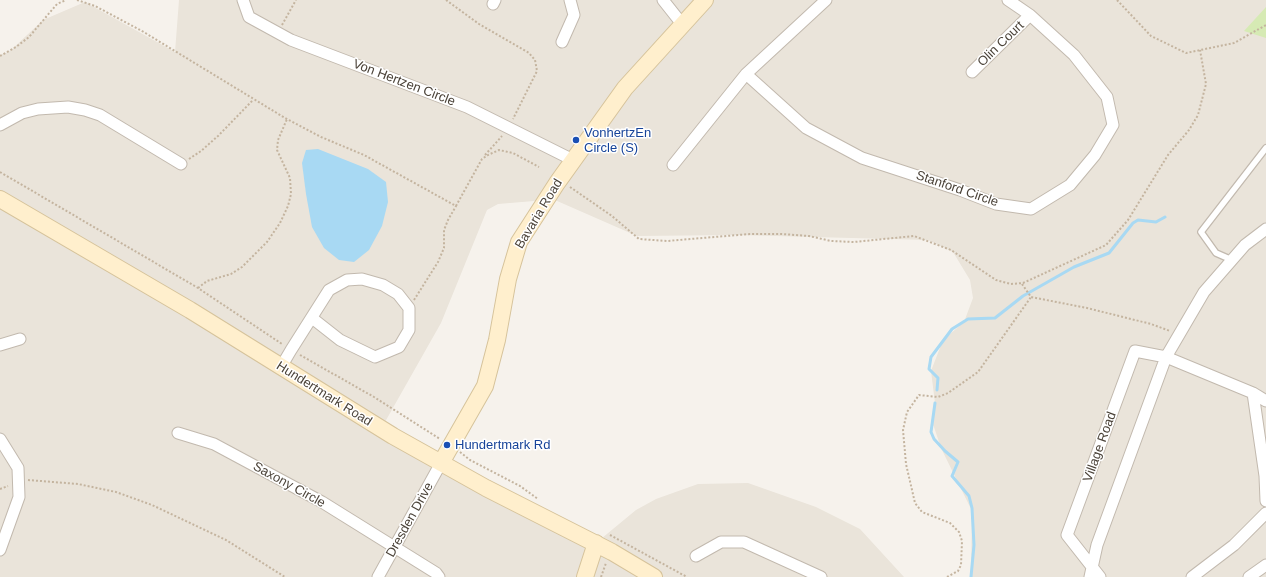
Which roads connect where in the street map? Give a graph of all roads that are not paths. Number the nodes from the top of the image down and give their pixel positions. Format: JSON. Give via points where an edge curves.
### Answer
{"nodes":[{"id":1,"x":243,"y":0,"type":"edge"},
{"id":2,"x":570,"y":0,"type":"edge"},
{"id":3,"x":662,"y":0,"type":"edge"},
{"id":4,"x":705,"y":0,"type":"edge"},
{"id":5,"x":826,"y":0,"type":"edge"},
{"id":6,"x":1008,"y":0,"type":"edge"},
{"id":7,"x":1030,"y":15,"type":"junction"},
{"id":8,"x":682,"y":24,"type":"junction"},
{"id":9,"x":562,"y":42,"type":"dead end"},
{"id":10,"x":972,"y":72,"type":"dead end"},
{"id":11,"x":746,"y":74,"type":"junction"},
{"id":12,"x":0,"y":125,"type":"edge"},
{"id":13,"x":1266,"y":148,"type":"edge"},
{"id":14,"x":573,"y":160,"type":"junction"},
{"id":15,"x":182,"y":164,"type":"road end"},
{"id":16,"x":673,"y":165,"type":"dead end"},
{"id":17,"x":0,"y":199,"type":"edge"},
{"id":18,"x":1266,"y":229,"type":"edge"},
{"id":19,"x":1232,"y":260,"type":"junction"},
{"id":20,"x":312,"y":318,"type":"junction"},
{"id":21,"x":20,"y":338,"type":"dead end"},
{"id":22,"x":0,"y":345,"type":"edge"},
{"id":23,"x":1166,"y":357,"type":"junction"},
{"id":24,"x":281,"y":367,"type":"junction"},
{"id":25,"x":1252,"y":393,"type":"junction"},
{"id":26,"x":1266,"y":401,"type":"edge"},
{"id":27,"x":178,"y":433,"type":"dead end"},
{"id":28,"x":0,"y":439,"type":"edge"},
{"id":29,"x":441,"y":463,"type":"junction"},
{"id":30,"x":1266,"y":501,"type":"edge"},
{"id":31,"x":1266,"y":513,"type":"edge"},
{"id":32,"x":602,"y":539,"type":"junction"},
{"id":33,"x":395,"y":547,"type":"junction"},
{"id":34,"x":0,"y":550,"type":"edge"},
{"id":35,"x":696,"y":556,"type":"dead end"},
{"id":36,"x":1266,"y":565,"type":"edge"},
{"id":37,"x":1091,"y":572,"type":"edge"},
{"id":38,"x":378,"y":577,"type":"edge"},
{"id":39,"x":439,"y":577,"type":"edge"},
{"id":40,"x":585,"y":577,"type":"edge"},
{"id":41,"x":654,"y":577,"type":"edge"},
{"id":42,"x":821,"y":577,"type":"edge"},
{"id":43,"x":1100,"y":577,"type":"edge"},
{"id":44,"x":1192,"y":577,"type":"edge"},
{"id":45,"x":1249,"y":577,"type":"edge"}],
"edges":[{"from":1,"to":14,"type":"street","name":"Von Hertzen Circle","via":[[249,17],[291,40],[467,107]]},
{"from":2,"to":9,"type":"street","via":[[574,15]]},
{"from":3,"to":8,"type":"street"},
{"from":4,"to":8,"type":"street","name":"Bavaria Road"},
{"from":5,"to":11,"type":"street"},
{"from":6,"to":7,"type":"street","name":"Stanford Circle"},
{"from":7,"to":10,"type":"street","name":"Olin Court"},
{"from":7,"to":11,"type":"street","name":"Stanford Circle","via":[[1074,55],[1107,97],[1113,125],[1095,154],[1070,185],[1031,209],[996,204],[954,187],[862,158],[806,128]]},
{"from":8,"to":14,"type":"street","name":"Bavaria Road","via":[[625,88]]},
{"from":11,"to":16,"type":"street"},
{"from":12,"to":15,"type":"street","via":[[22,113],[38,109],[68,107],[85,110],[100,115]]},
{"from":13,"to":19,"type":"lane","via":[[1201,232],[1216,253]]},
{"from":14,"to":29,"type":"street","name":"Bavaria Road","via":[[519,242],[508,279],[497,340],[485,386]]},
{"from":17,"to":24,"type":"street","name":"Hundertmark Road","via":[[190,310]]},
{"from":18,"to":19,"type":"street","via":[[1245,245]]},
{"from":19,"to":23,"type":"street","via":[[1204,292]]},
{"from":20,"to":20,"type":"street","via":[[329,290],[347,280],[362,279],[383,285],[398,294],[409,308],[409,330],[398,347],[375,357],[340,340]]},
{"from":20,"to":24,"type":"street"},
{"from":21,"to":22,"type":"street"},
{"from":23,"to":25,"type":"street"},
{"from":23,"to":37,"type":"street","via":[[1097,545]]},
{"from":23,"to":37,"type":"street","name":"Village Road","via":[[1136,351],[1067,535]]},
{"from":24,"to":29,"type":"street","name":"Hundertmark Road"},
{"from":25,"to":26,"type":"street"},
{"from":25,"to":30,"type":"street","via":[[1265,476]]},
{"from":27,"to":33,"type":"street","name":"Saxony Circle","via":[[214,444],[322,502]]},
{"from":28,"to":34,"type":"street","via":[[18,468],[19,497]]},
{"from":29,"to":32,"type":"street","name":"Hundertmark Road","via":[[486,488]]},
{"from":29,"to":33,"type":"street","name":"Dresden Drive"},
{"from":31,"to":44,"type":"street","via":[[1234,545]]},
{"from":32,"to":40,"type":"street"},
{"from":32,"to":41,"type":"street","name":"Hundertmark Road"},
{"from":33,"to":38,"type":"street","name":"Dresden Drive"},
{"from":33,"to":39,"type":"street","name":"Saxony Circle"},
{"from":35,"to":42,"type":"street","via":[[721,542],[744,542]]},
{"from":36,"to":45,"type":"street"},
{"from":37,"to":43,"type":"street"}]}
